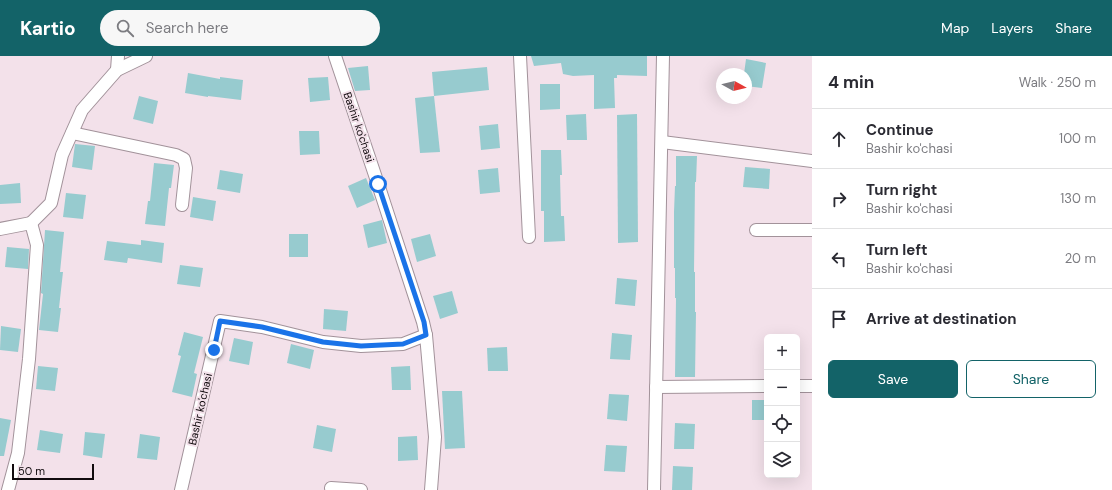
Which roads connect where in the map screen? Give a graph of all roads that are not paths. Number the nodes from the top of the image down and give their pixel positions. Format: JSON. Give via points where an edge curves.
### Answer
{"nodes":[{"id":1,"x":118,"y":56,"type":"edge"},
{"id":2,"x":146,"y":56,"type":"edge"},
{"id":3,"x":334,"y":56,"type":"edge"},
{"id":4,"x":520,"y":56,"type":"edge"},
{"id":5,"x":663,"y":56,"type":"edge"},
{"id":6,"x":117,"y":70,"type":"junction"},
{"id":7,"x":72,"y":133,"type":"junction"},
{"id":8,"x":662,"y":142,"type":"junction"},
{"id":9,"x":812,"y":161,"type":"edge"},
{"id":10,"x":182,"y":205,"type":"dead end"},
{"id":11,"x":31,"y":223,"type":"junction"},
{"id":12,"x":0,"y":229,"type":"edge"},
{"id":13,"x":756,"y":230,"type":"dead end"},
{"id":14,"x":812,"y":230,"type":"edge"},
{"id":15,"x":529,"y":237,"type":"dead end"},
{"id":16,"x":426,"y":335,"type":"junction"},
{"id":17,"x":764,"y":386,"type":"edge"},
{"id":18,"x":800,"y":386,"type":"edge"},
{"id":19,"x":812,"y":386,"type":"edge"},
{"id":20,"x":656,"y":387,"type":"junction"},
{"id":21,"x":331,"y":488,"type":"dead end"},
{"id":22,"x":8,"y":490,"type":"edge"},
{"id":23,"x":181,"y":490,"type":"edge"},
{"id":24,"x":360,"y":490,"type":"edge"},
{"id":25,"x":431,"y":490,"type":"edge"},
{"id":26,"x":654,"y":490,"type":"edge"}],
"edges":[{"from":1,"to":6,"type":"street"},
{"from":2,"to":6,"type":"street"},
{"from":3,"to":16,"type":"street","name":"Bashir ko'chasi","via":[[386,206]]},
{"from":4,"to":15,"type":"street"},
{"from":5,"to":8,"type":"street"},
{"from":6,"to":7,"type":"street","via":[[82,110]]},
{"from":7,"to":10,"type":"street","via":[[176,155],[184,159],[186,168]]},
{"from":7,"to":11,"type":"street","via":[[62,155],[51,203]]},
{"from":8,"to":9,"type":"street"},
{"from":8,"to":20,"type":"street"},
{"from":11,"to":12,"type":"street"},
{"from":11,"to":22,"type":"street","via":[[37,245],[29,359],[18,452]]},
{"from":13,"to":14,"type":"street"},
{"from":16,"to":23,"type":"street","name":"Bashir ko'chasi","via":[[403,344],[361,346],[323,342],[262,327],[220,321]]},
{"from":16,"to":25,"type":"street","name":"Bashir ko'chasi","via":[[435,437]]},
{"from":17,"to":20,"type":"street"},
{"from":18,"to":19,"type":"street"},
{"from":20,"to":26,"type":"street"},
{"from":21,"to":24,"type":"street"}]}
